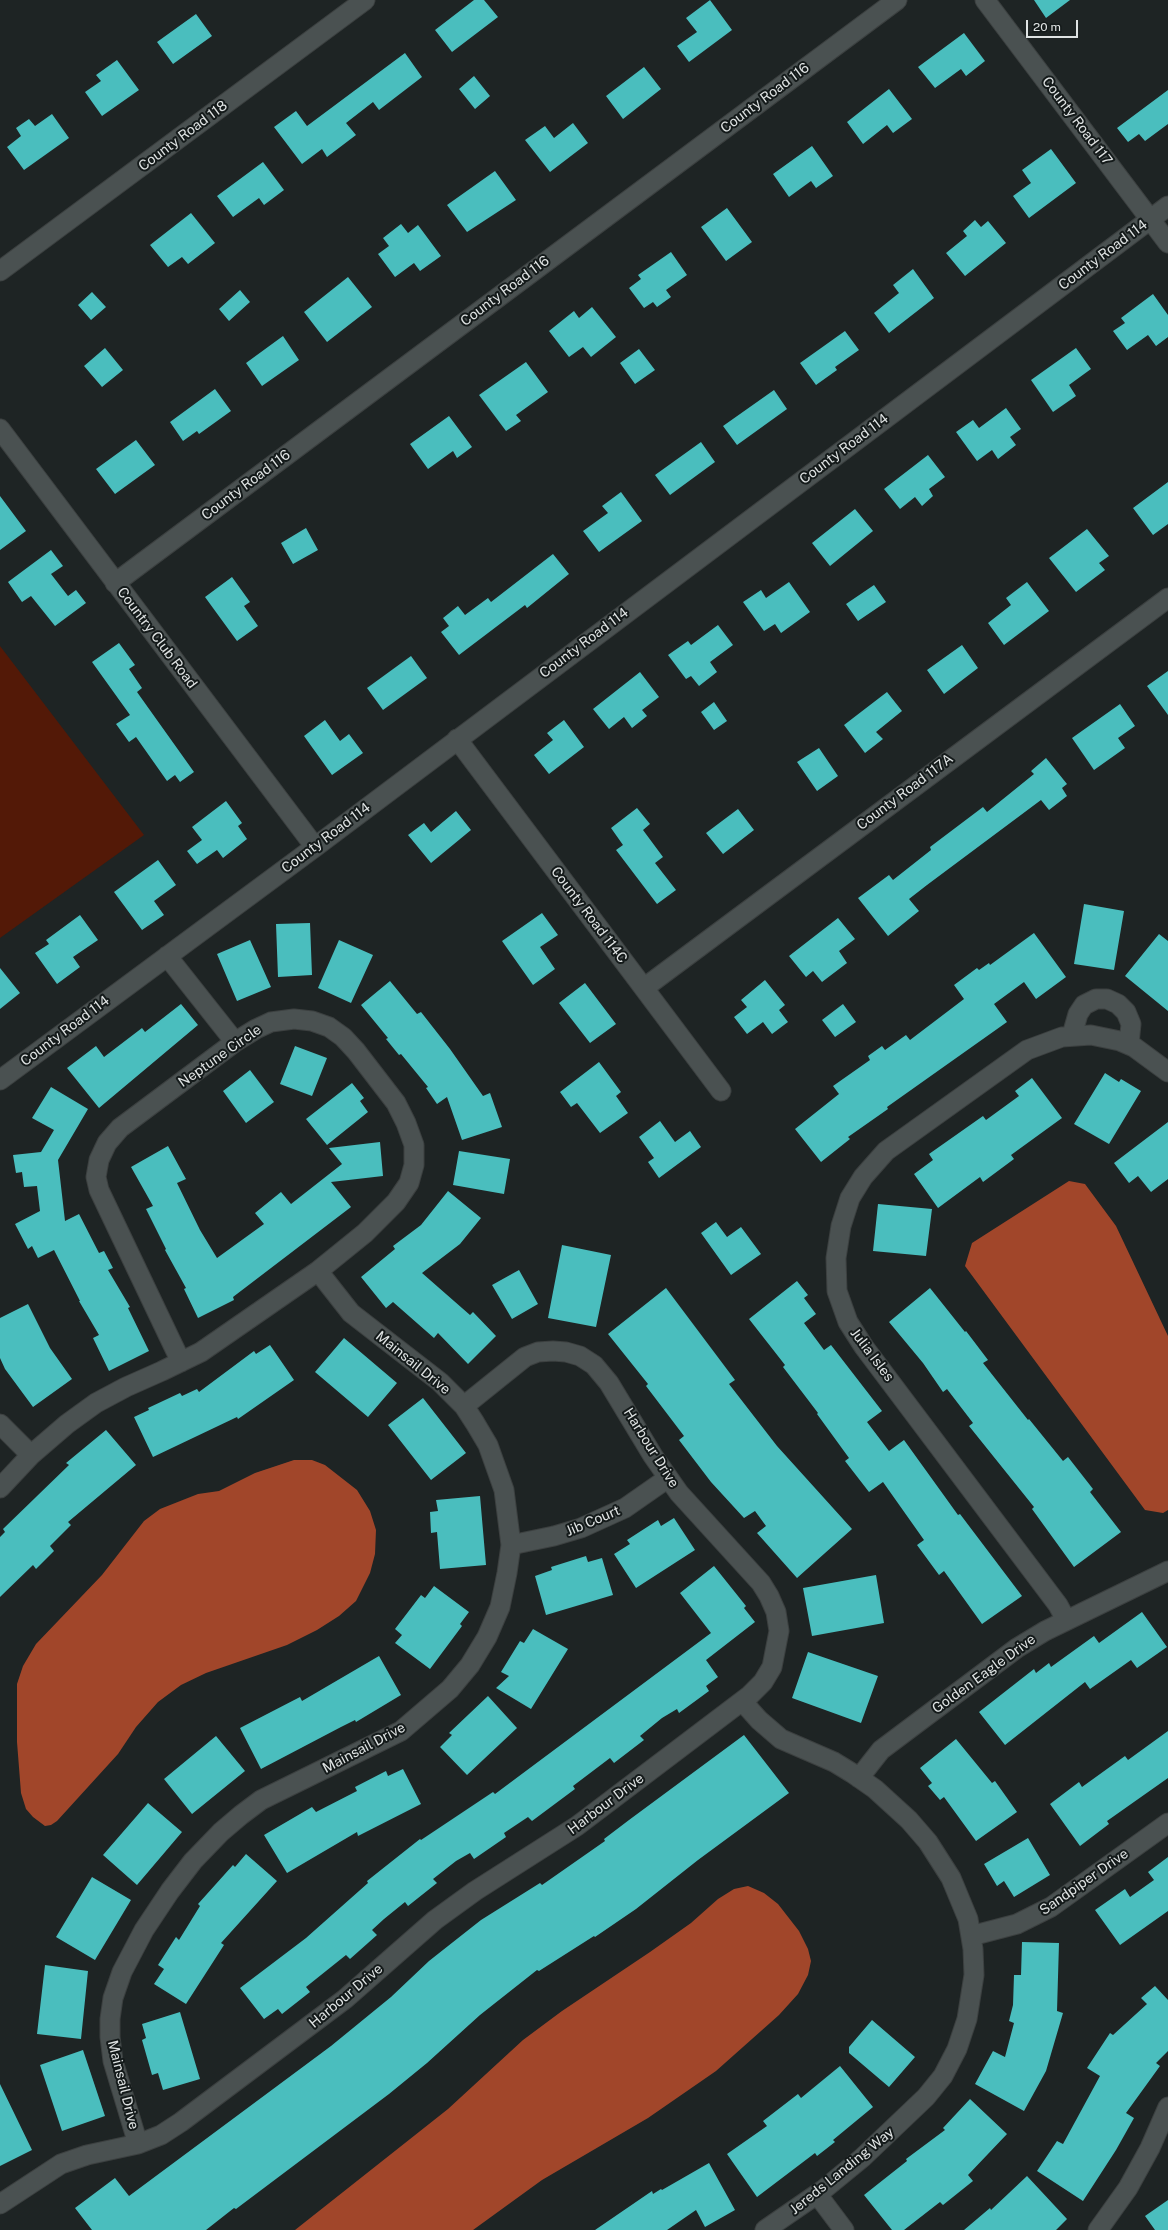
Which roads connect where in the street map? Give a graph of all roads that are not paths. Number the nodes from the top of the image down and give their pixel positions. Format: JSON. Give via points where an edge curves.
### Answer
{"nodes":[{"id":1,"x":365,"y":0,"type":"edge"},
{"id":2,"x":897,"y":0,"type":"edge"},
{"id":3,"x":985,"y":0,"type":"edge"},
{"id":4,"x":1168,"y":206,"type":"edge"},
{"id":5,"x":1150,"y":219,"type":"junction"},
{"id":6,"x":1168,"y":243,"type":"edge"},
{"id":7,"x":0,"y":271,"type":"edge"},
{"id":8,"x":0,"y":429,"type":"edge"},
{"id":9,"x":115,"y":583,"type":"junction"},
{"id":10,"x":1168,"y":598,"type":"edge"},
{"id":11,"x":457,"y":739,"type":"junction"},
{"id":12,"x":315,"y":847,"type":"junction"},
{"id":13,"x":168,"y":956,"type":"junction"},
{"id":14,"x":644,"y":988,"type":"junction"},
{"id":15,"x":1072,"y":1035,"type":"junction"},
{"id":16,"x":235,"y":1042,"type":"junction"},
{"id":17,"x":1129,"y":1044,"type":"junction"},
{"id":18,"x":1168,"y":1072,"type":"edge"},
{"id":19,"x":0,"y":1080,"type":"edge"},
{"id":20,"x":721,"y":1091,"type":"dead end"},
{"id":21,"x":318,"y":1271,"type":"junction"},
{"id":22,"x":182,"y":1362,"type":"junction"},
{"id":23,"x":464,"y":1406,"type":"junction"},
{"id":24,"x":0,"y":1424,"type":"edge"},
{"id":25,"x":31,"y":1454,"type":"junction"},
{"id":26,"x":668,"y":1478,"type":"junction"},
{"id":27,"x":0,"y":1488,"type":"edge"},
{"id":28,"x":511,"y":1545,"type":"junction"},
{"id":29,"x":1168,"y":1571,"type":"edge"},
{"id":30,"x":1066,"y":1620,"type":"junction"},
{"id":31,"x":742,"y":1701,"type":"junction"},
{"id":32,"x":859,"y":1778,"type":"junction"},
{"id":33,"x":1168,"y":1823,"type":"edge"},
{"id":34,"x":971,"y":1936,"type":"junction"},
{"id":35,"x":1168,"y":2107,"type":"edge"},
{"id":36,"x":138,"y":2144,"type":"junction"},
{"id":37,"x":817,"y":2194,"type":"junction"},
{"id":38,"x":0,"y":2204,"type":"edge"},
{"id":39,"x":1099,"y":2229,"type":"edge"},
{"id":40,"x":765,"y":2230,"type":"edge"},
{"id":41,"x":844,"y":2230,"type":"edge"}],
"edges":[{"from":1,"to":7,"type":"street","name":"County Road 118"},
{"from":2,"to":9,"type":"street","name":"County Road 116"},
{"from":3,"to":5,"type":"street","name":"County Road 117"},
{"from":4,"to":5,"type":"street","name":"County Road 114"},
{"from":5,"to":6,"type":"street","name":"County Road 117"},
{"from":5,"to":11,"type":"street","name":"County Road 114"},
{"from":8,"to":9,"type":"street","name":"Country Club Road"},
{"from":9,"to":12,"type":"street","name":"Country Club Road"},
{"from":10,"to":14,"type":"street","name":"County Road 117A"},
{"from":11,"to":12,"type":"street","name":"County Road 114"},
{"from":11,"to":14,"type":"street","name":"County Road 114C"},
{"from":12,"to":13,"type":"street","name":"County Road 114"},
{"from":13,"to":16,"type":"street"},
{"from":13,"to":19,"type":"street","name":"County Road 114"},
{"from":14,"to":20,"type":"street","name":"County Road 114C"},
{"from":15,"to":17,"type":"street","name":"Julia Isles","via":[[1098,1036]]},
{"from":15,"to":17,"type":"street","via":[[1078,1014],[1084,1006],[1096,999],[1107,999],[1118,1004],[1126,1012],[1131,1024]]},
{"from":15,"to":30,"type":"street","name":"Julia Isles","via":[[1050,1040],[1027,1050],[886,1151],[863,1177],[850,1198],[841,1226],[836,1258],[837,1291],[848,1322],[864,1347],[1058,1605]]},
{"from":16,"to":21,"type":"street","name":"Neptune Circle","via":[[271,1022],[294,1019],[312,1021],[329,1027],[356,1050],[396,1103],[414,1144],[414,1165],[409,1183],[396,1202],[365,1233]]},
{"from":16,"to":22,"type":"street","name":"Neptune Circle","via":[[120,1128],[104,1149],[96,1177],[105,1203]]},
{"from":17,"to":18,"type":"street","name":"Julia Isles","via":[[1144,1052]]},
{"from":21,"to":22,"type":"street","name":"Neptune Circle","via":[[201,1352]]},
{"from":21,"to":23,"type":"street","name":"Mainsail Drive","via":[[351,1313],[440,1382]]},
{"from":22,"to":25,"type":"street","name":"Neptune Circle","via":[[96,1403]]},
{"from":23,"to":26,"type":"street","name":"Harbour Drive","via":[[525,1357],[538,1352],[553,1351],[580,1356],[594,1365],[609,1383]]},
{"from":23,"to":28,"type":"street","name":"Mainsail Drive","via":[[488,1445],[497,1468],[504,1490]]},
{"from":24,"to":25,"type":"street"},
{"from":25,"to":27,"type":"street","name":"Neptune Circle"},
{"from":26,"to":28,"type":"street","name":"Jib Court","via":[[625,1508],[581,1528]]},
{"from":26,"to":31,"type":"street","name":"Harbour Drive","via":[[761,1583],[776,1612],[779,1631],[772,1667],[763,1682]]},
{"from":28,"to":36,"type":"street","name":"Mainsail Drive","via":[[500,1607],[487,1637],[470,1665],[450,1689],[401,1730],[261,1800],[241,1815],[193,1861],[144,1930],[122,1972],[113,1998],[110,2031],[114,2061]]},
{"from":29,"to":30,"type":"street","name":"Golden Eagle Drive"},
{"from":30,"to":32,"type":"street","name":"Golden Eagle Drive","via":[[1017,1648],[886,1747],[872,1760]]},
{"from":31,"to":32,"type":"street","name":"Jereds Landing Way","via":[[781,1739],[834,1762]]},
{"from":31,"to":36,"type":"street","name":"Harbour Drive","via":[[577,1826],[475,1890],[435,1920],[345,1999],[181,2122],[161,2135]]},
{"from":32,"to":34,"type":"street","name":"Jereds Landing Way","via":[[893,1805],[928,1842],[951,1878],[968,1919]]},
{"from":33,"to":34,"type":"street","name":"Sandpiper Drive","via":[[1051,1907],[1017,1924]]},
{"from":34,"to":37,"type":"street","name":"Jereds Landing Way","via":[[974,1975],[972,1995],[957,2049],[943,2076],[897,2127]]},
{"from":35,"to":39,"type":"street","via":[[1150,2148],[1128,2188]]},
{"from":36,"to":38,"type":"street","name":"Harbour Drive","via":[[87,2155],[61,2164]]},
{"from":37,"to":40,"type":"street","name":"Jereds Landing Way"},
{"from":37,"to":41,"type":"street"}]}
